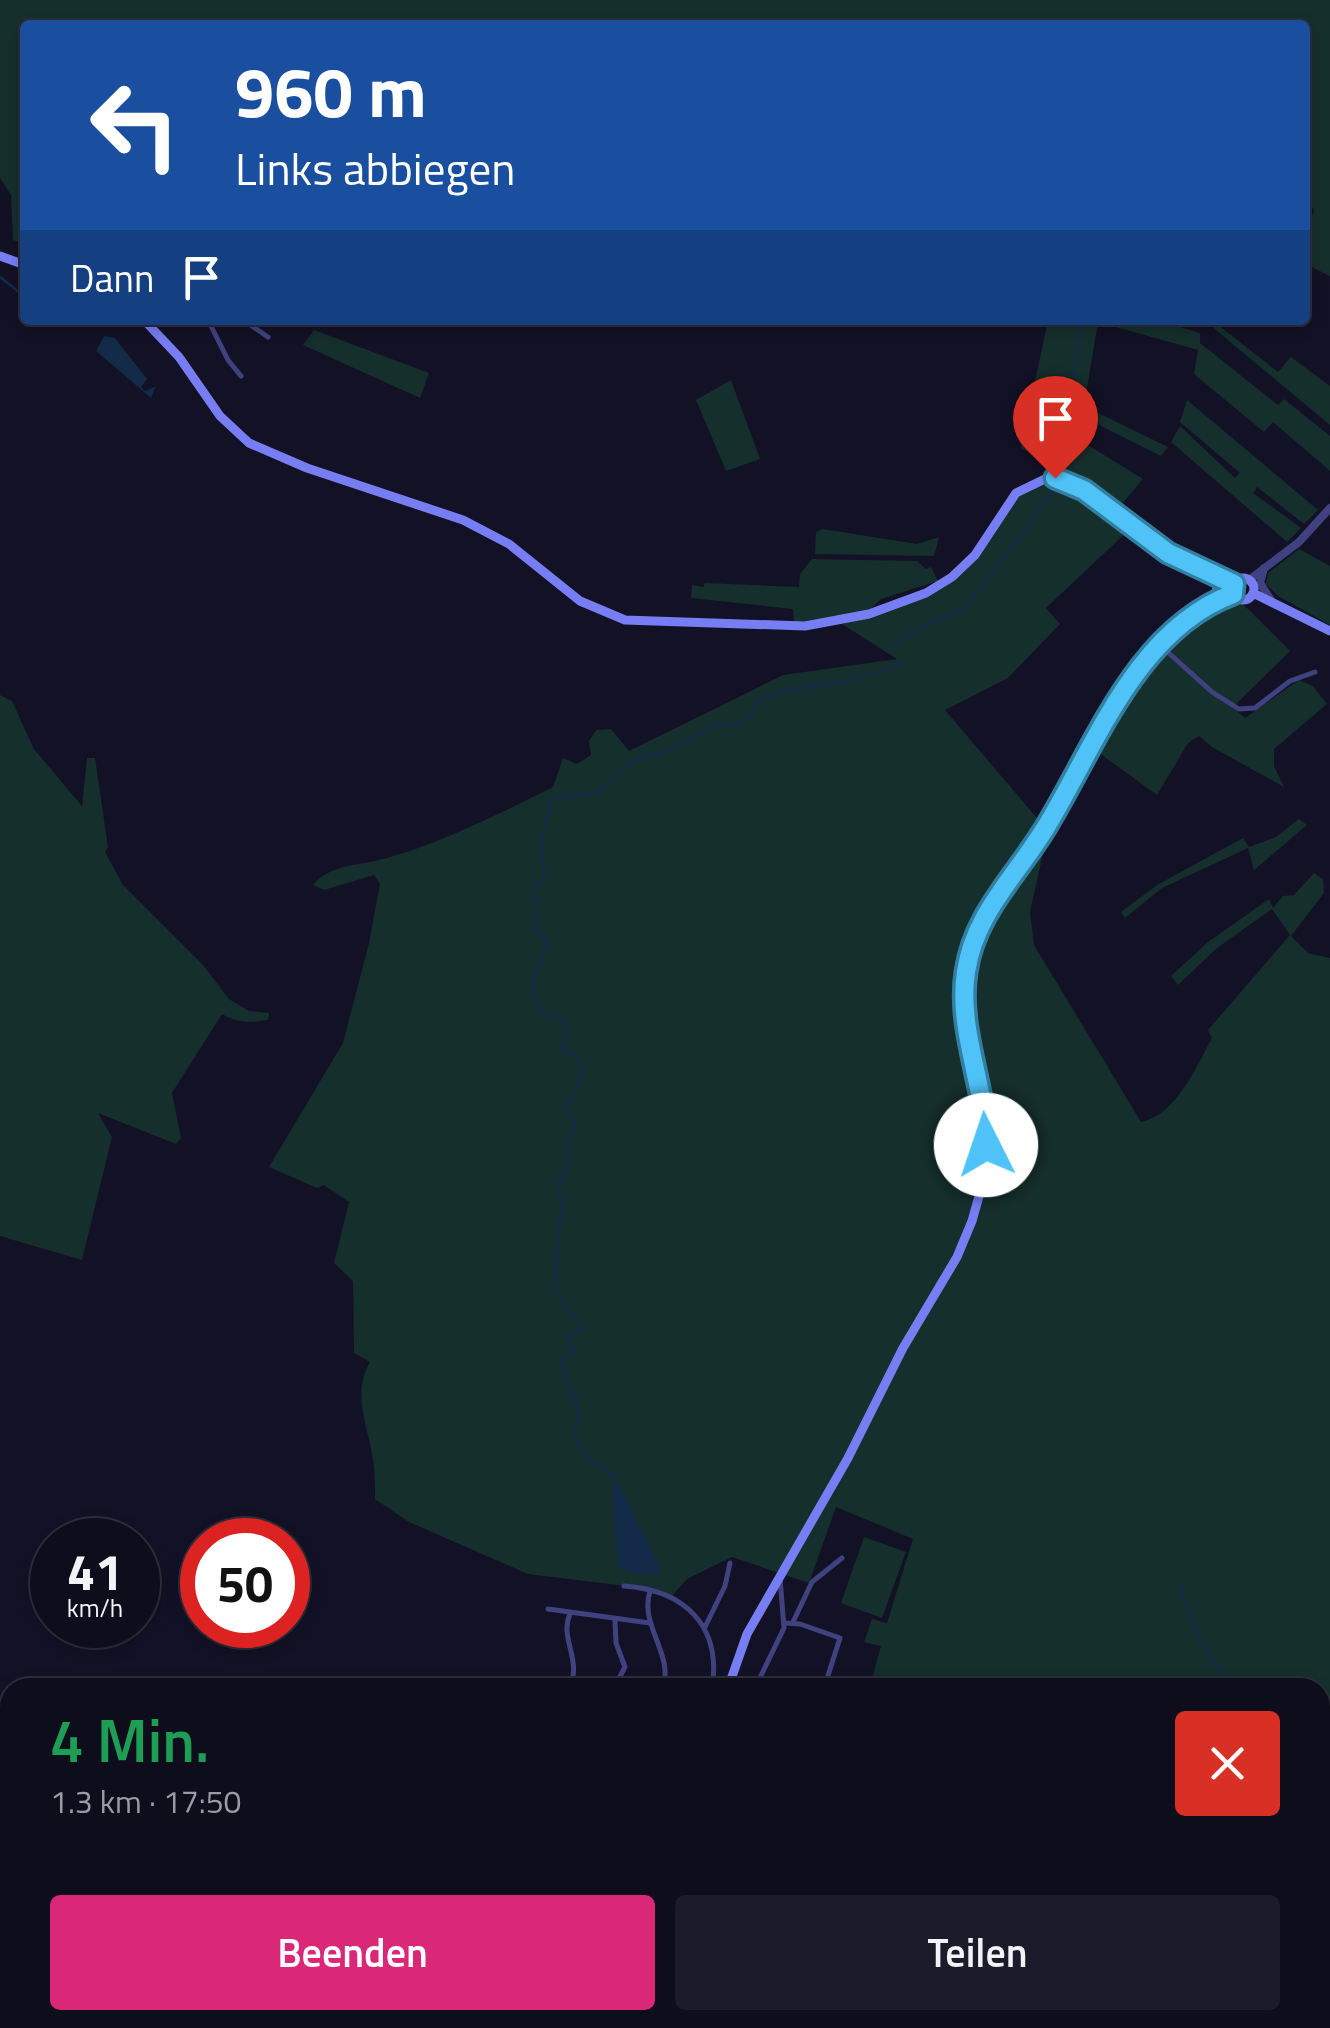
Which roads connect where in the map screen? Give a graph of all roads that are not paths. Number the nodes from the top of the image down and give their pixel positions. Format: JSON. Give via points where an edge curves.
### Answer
{"nodes":[{"id":1,"x":149,"y":325,"type":"edge"},
{"id":2,"x":210,"y":325,"type":"edge"},
{"id":3,"x":250,"y":325,"type":"edge"},
{"id":4,"x":268,"y":337,"type":"dead end"},
{"id":5,"x":241,"y":376,"type":"dead end"},
{"id":6,"x":1330,"y":508,"type":"edge"},
{"id":7,"x":1265,"y":568,"type":"junction"},
{"id":8,"x":1208,"y":571,"type":"junction"},
{"id":9,"x":1249,"y":580,"type":"junction"},
{"id":10,"x":1233,"y":589,"type":"junction"},
{"id":11,"x":1253,"y":593,"type":"junction"},
{"id":12,"x":1272,"y":601,"type":"junction"},
{"id":13,"x":1210,"y":604,"type":"junction"},
{"id":14,"x":1330,"y":631,"type":"edge"},
{"id":15,"x":1162,"y":646,"type":"junction"},
{"id":16,"x":1316,"y":672,"type":"dead end"},
{"id":17,"x":842,"y":1558,"type":"dead end"},
{"id":18,"x":730,"y":1563,"type":"dead end"},
{"id":19,"x":779,"y":1577,"type":"junction"},
{"id":20,"x":624,"y":1586,"type":"dead end"},
{"id":21,"x":650,"y":1591,"type":"junction"},
{"id":22,"x":548,"y":1609,"type":"dead end"},
{"id":23,"x":570,"y":1614,"type":"junction"},
{"id":24,"x":615,"y":1621,"type":"junction"},
{"id":25,"x":793,"y":1622,"type":"junction"},
{"id":26,"x":650,"y":1623,"type":"junction"},
{"id":27,"x":784,"y":1623,"type":"junction"},
{"id":28,"x":704,"y":1628,"type":"junction"},
{"id":29,"x":573,"y":1678,"type":"edge"},
{"id":30,"x":620,"y":1678,"type":"edge"},
{"id":31,"x":665,"y":1678,"type":"edge"},
{"id":32,"x":713,"y":1678,"type":"edge"},
{"id":33,"x":732,"y":1678,"type":"edge"},
{"id":34,"x":759,"y":1678,"type":"edge"},
{"id":35,"x":827,"y":1678,"type":"edge"}],
"edges":[{"from":1,"to":8,"type":"main road","via":[[220,416],[249,442],[463,520],[519,550],[580,601],[630,621],[805,626],[882,610],[956,573],[1016,493],[1047,478],[1078,486],[1160,548]]},
{"from":2,"to":5,"type":"street"},
{"from":3,"to":4,"type":"street"},
{"from":6,"to":7,"type":"street"},
{"from":7,"to":9,"type":"street"},
{"from":7,"to":12,"type":"street","via":[[1260,585]]},
{"from":8,"to":10,"type":"main road"},
{"from":8,"to":13,"type":"main road","via":[[1218,586]]},
{"from":9,"to":10,"type":"main road"},
{"from":9,"to":11,"type":"main road"},
{"from":10,"to":11,"type":"main road","via":[[1244,600]]},
{"from":10,"to":13,"type":"main road"},
{"from":11,"to":12,"type":"main road"},
{"from":12,"to":14,"type":"main road"},
{"from":13,"to":15,"type":"main road"},
{"from":15,"to":16,"type":"street","via":[[1239,708],[1255,708]]},
{"from":15,"to":19,"type":"main road","via":[[1104,718],[1047,826],[976,935],[964,994],[985,1116],[980,1197],[957,1257]]},
{"from":17,"to":25,"type":"street","via":[[809,1586]]},
{"from":18,"to":28,"type":"street"},
{"from":19,"to":27,"type":"street"},
{"from":19,"to":33,"type":"main road"},
{"from":20,"to":21,"type":"street"},
{"from":21,"to":26,"type":"street"},
{"from":21,"to":28,"type":"street","via":[[678,1601]]},
{"from":22,"to":23,"type":"street"},
{"from":23,"to":24,"type":"street"},
{"from":23,"to":29,"type":"street","via":[[565,1626]]},
{"from":24,"to":26,"type":"street"},
{"from":24,"to":30,"type":"street","via":[[626,1667]]},
{"from":25,"to":27,"type":"street"},
{"from":25,"to":35,"type":"street","via":[[840,1638]]},
{"from":26,"to":31,"type":"street"},
{"from":27,"to":34,"type":"street"},
{"from":28,"to":32,"type":"street","via":[[715,1660]]}]}
